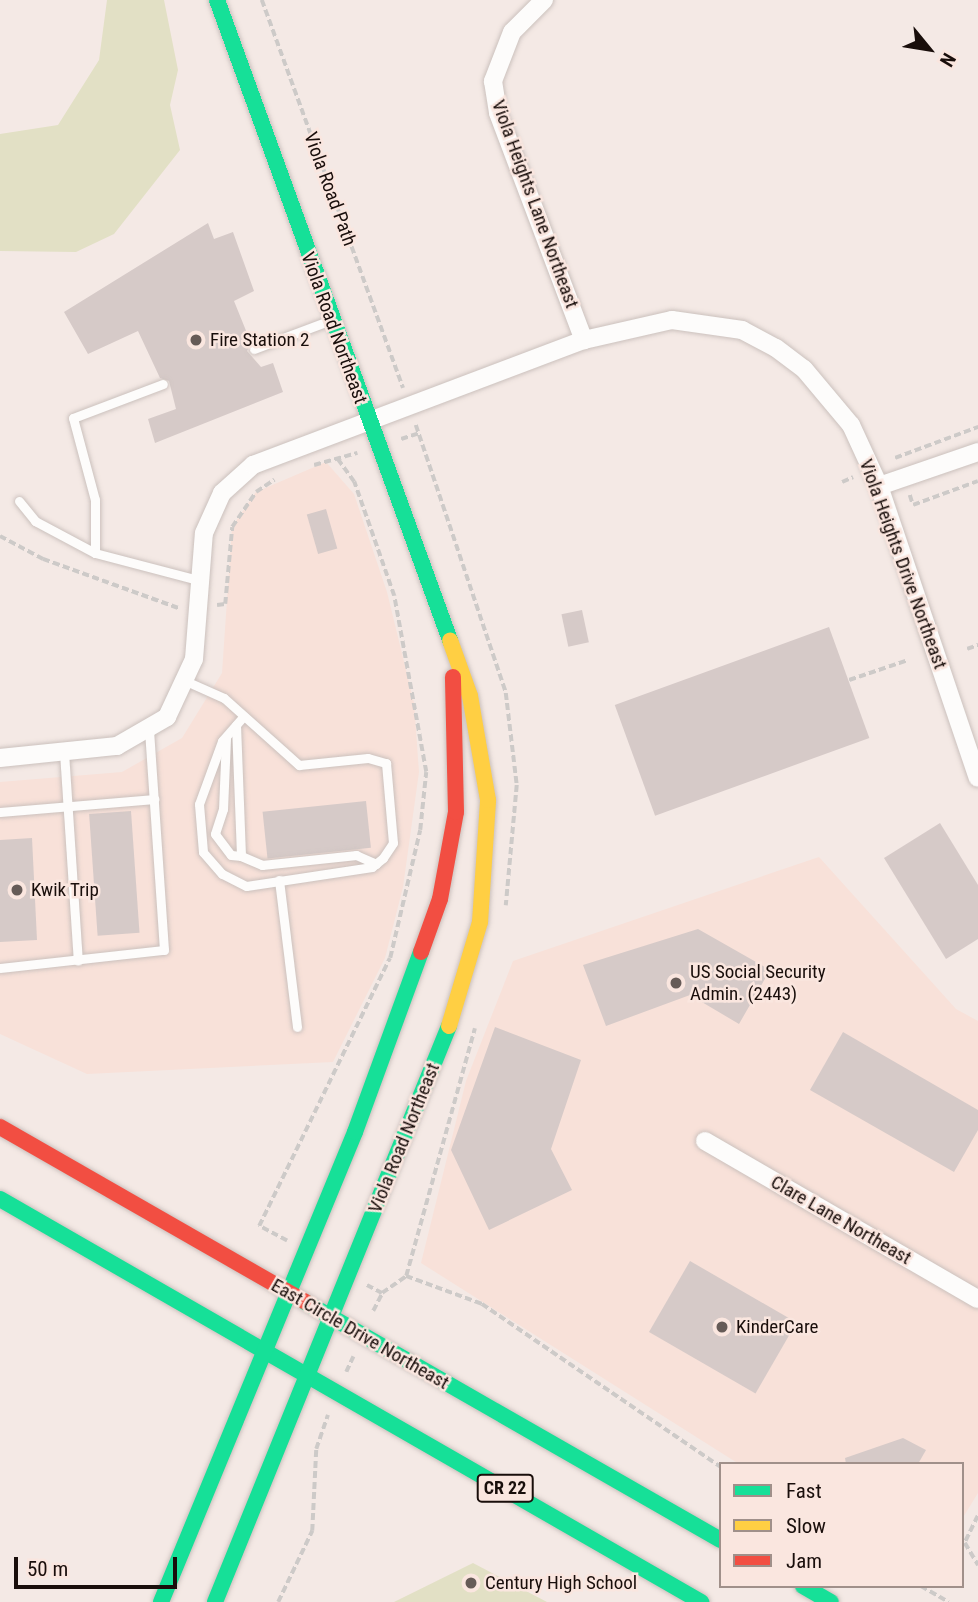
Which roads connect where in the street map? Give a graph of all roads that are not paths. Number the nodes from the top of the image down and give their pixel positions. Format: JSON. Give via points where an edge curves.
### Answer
{"nodes":[{"id":1,"x":217,"y":0,"type":"edge"},
{"id":2,"x":544,"y":0,"type":"edge"},
{"id":3,"x":331,"y":320,"type":"junction"},
{"id":4,"x":584,"y":340,"type":"junction"},
{"id":5,"x":254,"y":349,"type":"dead end"},
{"id":6,"x":163,"y":384,"type":"dead end"},
{"id":7,"x":367,"y":421,"type":"junction"},
{"id":8,"x":978,"y":452,"type":"edge"},
{"id":9,"x":879,"y":486,"type":"junction"},
{"id":10,"x":19,"y":501,"type":"dead end"},
{"id":11,"x":95,"y":553,"type":"junction"},
{"id":12,"x":198,"y":580,"type":"junction"},
{"id":13,"x":452,"y":655,"type":"junction"},
{"id":14,"x":188,"y":682,"type":"junction"},
{"id":15,"x":244,"y":716,"type":"junction"},
{"id":16,"x":236,"y":725,"type":"junction"},
{"id":17,"x":149,"y":732,"type":"junction"},
{"id":18,"x":226,"y":737,"type":"junction"},
{"id":19,"x":64,"y":752,"type":"junction"},
{"id":20,"x":0,"y":758,"type":"edge"},
{"id":21,"x":978,"y":778,"type":"edge"},
{"id":22,"x":154,"y":799,"type":"junction"},
{"id":23,"x":65,"y":808,"type":"junction"},
{"id":24,"x":0,"y":812,"type":"edge"},
{"id":25,"x":241,"y":856,"type":"junction"},
{"id":26,"x":376,"y":864,"type":"junction"},
{"id":27,"x":279,"y":880,"type":"junction"},
{"id":28,"x":78,"y":961,"type":"junction"},
{"id":29,"x":0,"y":968,"type":"edge"},
{"id":30,"x":296,"y":1027,"type":"dead end"},
{"id":31,"x":0,"y":1127,"type":"edge"},
{"id":32,"x":705,"y":1141,"type":"dead end"},
{"id":33,"x":0,"y":1199,"type":"edge"},
{"id":34,"x":290,"y":1293,"type":"junction"},
{"id":35,"x":978,"y":1299,"type":"edge"},
{"id":36,"x":332,"y":1317,"type":"junction"},
{"id":37,"x":266,"y":1353,"type":"junction"},
{"id":38,"x":307,"y":1377,"type":"junction"},
{"id":39,"x":719,"y":1539,"type":"edge"},
{"id":40,"x":806,"y":1588,"type":"edge"},
{"id":41,"x":161,"y":1602,"type":"edge"},
{"id":42,"x":215,"y":1602,"type":"edge"},
{"id":43,"x":701,"y":1602,"type":"edge"},
{"id":44,"x":831,"y":1602,"type":"edge"}],
"edges":[{"from":1,"to":3,"type":"main road","name":"Viola Road Northeast"},
{"from":2,"to":4,"type":"street","name":"Viola Heights Lane Northeast","via":[[512,32],[493,81],[498,113]]},
{"from":3,"to":5,"type":"lane"},
{"from":3,"to":7,"type":"main road","name":"Viola Road Northeast"},
{"from":4,"to":7,"type":"street","name":"Viola Heights Drive Northeast"},
{"from":4,"to":9,"type":"street","name":"Viola Heights Drive Northeast","via":[[672,320],[742,330],[776,348],[828,394],[851,425]]},
{"from":6,"to":11,"type":"lane","via":[[73,418],[95,500]]},
{"from":7,"to":12,"type":"street","name":"Viola Heights Drive Northeast","via":[[238,475],[212,512]]},
{"from":7,"to":13,"type":"main road","name":"Viola Road Northeast"},
{"from":8,"to":9,"type":"street"},
{"from":9,"to":21,"type":"street","name":"Viola Heights Drive Northeast"},
{"from":10,"to":11,"type":"lane","via":[[34,521]]},
{"from":11,"to":12,"type":"lane"},
{"from":12,"to":14,"type":"street","name":"Viola Heights Drive Northeast"},
{"from":13,"to":34,"type":"main road","name":"Viola Road Northeast","via":[[457,812],[440,899]]},
{"from":13,"to":36,"type":"main road","name":"Viola Road Northeast","via":[[470,696],[488,800],[480,922],[430,1076]]},
{"from":14,"to":15,"type":"lane","via":[[224,698]]},
{"from":14,"to":17,"type":"street"},
{"from":15,"to":16,"type":"lane"},
{"from":15,"to":26,"type":"lane","via":[[299,765],[380,758],[386,763],[393,843]]},
{"from":16,"to":18,"type":"lane"},
{"from":16,"to":25,"type":"lane"},
{"from":17,"to":19,"type":"street","via":[[117,746]]},
{"from":17,"to":22,"type":"lane"},
{"from":18,"to":25,"type":"lane","via":[[223,809],[215,834],[231,855]]},
{"from":18,"to":27,"type":"lane","via":[[199,804],[203,852],[222,874],[246,886]]},
{"from":19,"to":20,"type":"street"},
{"from":19,"to":23,"type":"lane"},
{"from":22,"to":23,"type":"lane"},
{"from":22,"to":28,"type":"lane","via":[[164,950]]},
{"from":23,"to":24,"type":"lane"},
{"from":23,"to":28,"type":"lane"},
{"from":25,"to":26,"type":"lane","via":[[262,865],[356,855]]},
{"from":26,"to":27,"type":"lane"},
{"from":27,"to":30,"type":"lane"},
{"from":28,"to":29,"type":"lane"},
{"from":31,"to":34,"type":"main road","name":"East Circle Drive Northeast"},
{"from":32,"to":35,"type":"street","name":"Clare Lane Northeast"},
{"from":33,"to":37,"type":"main road","number":"CR 22"},
{"from":34,"to":36,"type":"main road","name":"East Circle Drive Northeast"},
{"from":34,"to":37,"type":"main road","name":"Viola Road Northeast"},
{"from":36,"to":38,"type":"main road","name":"Viola Road Northeast"},
{"from":36,"to":39,"type":"main road","name":"East Circle Drive Northeast"},
{"from":37,"to":38,"type":"main road","number":"CR 22"},
{"from":37,"to":41,"type":"main road","name":"Viola Road Northeast"},
{"from":38,"to":42,"type":"main road","name":"Viola Road Northeast"},
{"from":38,"to":43,"type":"main road","number":"CR 22"},
{"from":40,"to":44,"type":"main road"}]}
